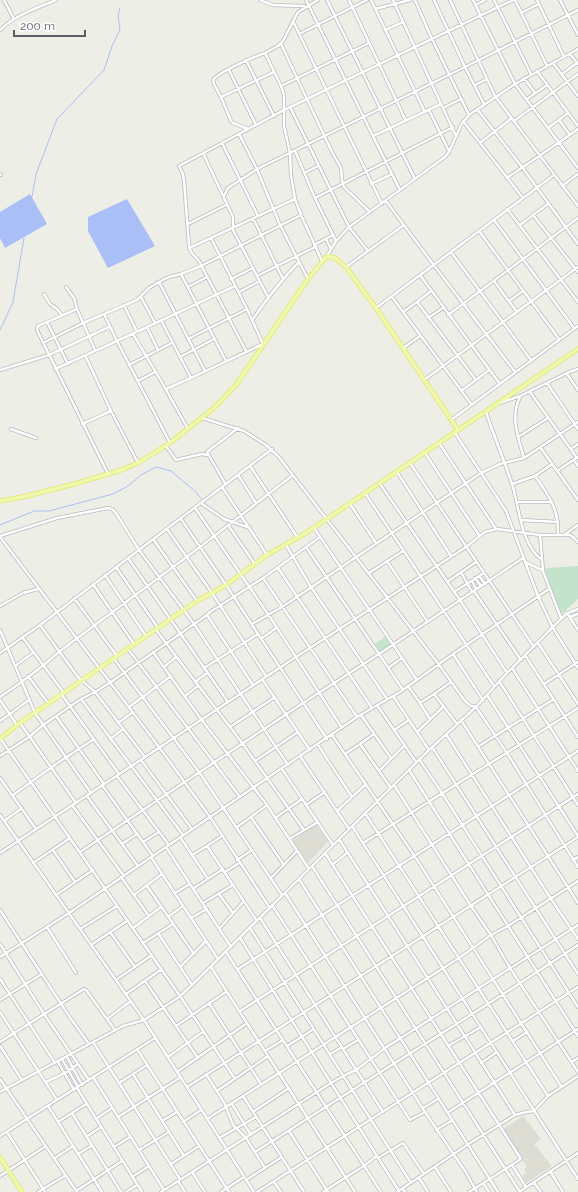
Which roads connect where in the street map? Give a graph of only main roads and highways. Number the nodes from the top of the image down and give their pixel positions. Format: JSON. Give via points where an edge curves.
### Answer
{"nodes":[{"id":1,"x":578,"y":349,"type":"edge"},
{"id":2,"x":457,"y":432,"type":"junction"},
{"id":3,"x":0,"y":501,"type":"edge"},
{"id":4,"x":0,"y":738,"type":"edge"},
{"id":5,"x":0,"y":1157,"type":"edge"},
{"id":6,"x":22,"y":1192,"type":"edge"}],
"edges":[{"from":1,"to":2,"type":"main road"},
{"from":2,"to":3,"type":"main road","via":[[403,348],[346,267],[335,258],[327,256],[308,279],[226,397],[166,446],[138,463],[108,475]]},
{"from":2,"to":4,"type":"main road","via":[[314,528],[254,563],[226,585],[197,601]]},
{"from":5,"to":6,"type":"main road"}]}
